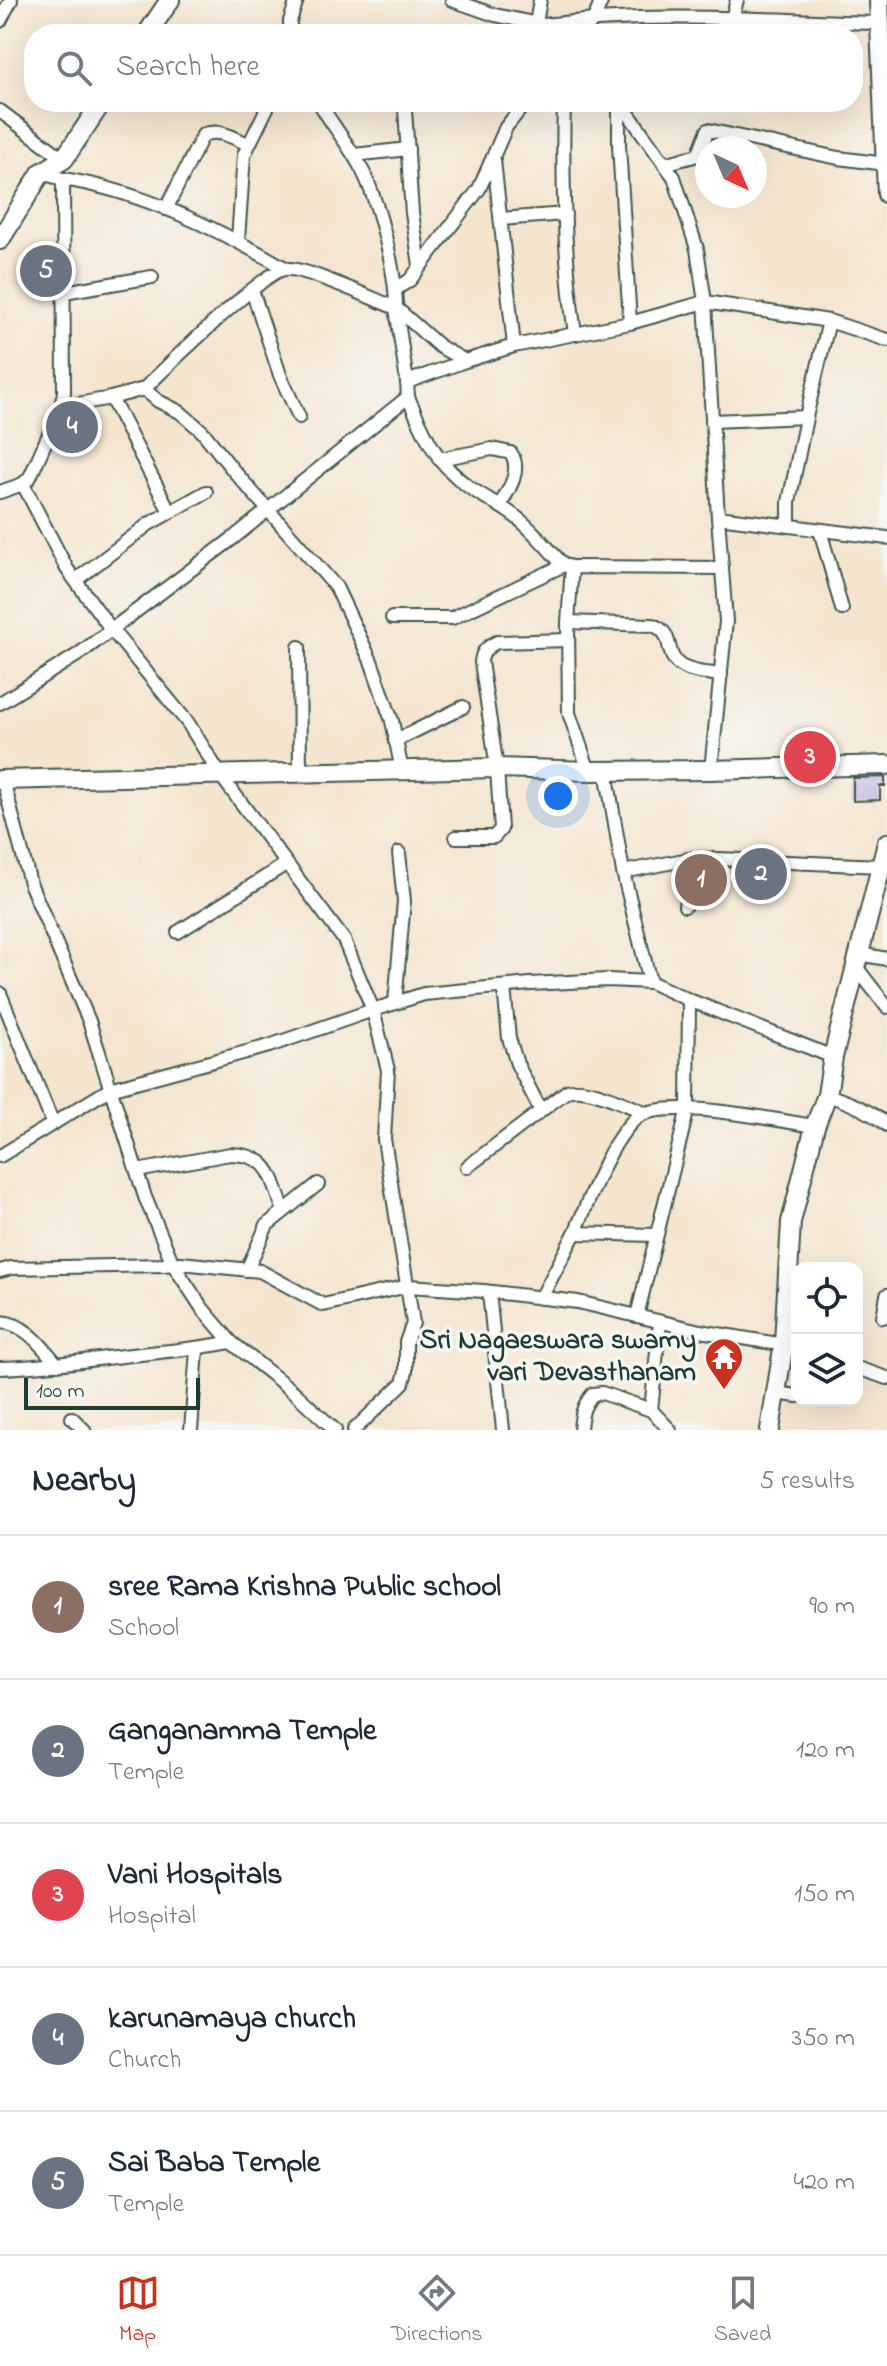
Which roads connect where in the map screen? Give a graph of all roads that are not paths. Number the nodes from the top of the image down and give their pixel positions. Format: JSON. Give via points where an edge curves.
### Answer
{"nodes":[{"id":1,"x":11,"y":0,"type":"edge"},
{"id":2,"x":170,"y":0,"type":"edge"},
{"id":3,"x":297,"y":0,"type":"edge"},
{"id":4,"x":452,"y":0,"type":"edge"},
{"id":5,"x":540,"y":0,"type":"edge"},
{"id":6,"x":602,"y":0,"type":"edge"},
{"id":7,"x":737,"y":0,"type":"edge"},
{"id":8,"x":879,"y":0,"type":"edge"},
{"id":9,"x":594,"y":19,"type":"junction"},
{"id":10,"x":732,"y":19,"type":"junction"},
{"id":11,"x":0,"y":21,"type":"edge"},
{"id":12,"x":879,"y":23,"type":"junction"},
{"id":13,"x":154,"y":24,"type":"edge"},
{"id":14,"x":290,"y":24,"type":"edge"},
{"id":15,"x":529,"y":24,"type":"edge"},
{"id":16,"x":543,"y":24,"type":"edge"},
{"id":17,"x":566,"y":24,"type":"edge"},
{"id":18,"x":590,"y":24,"type":"edge"},
{"id":19,"x":885,"y":106,"type":"edge"},
{"id":20,"x":0,"y":111,"type":"edge"},
{"id":21,"x":95,"y":112,"type":"edge"},
{"id":22,"x":265,"y":112,"type":"edge"},
{"id":23,"x":326,"y":112,"type":"edge"},
{"id":24,"x":405,"y":112,"type":"edge"},
{"id":25,"x":518,"y":112,"type":"edge"},
{"id":26,"x":564,"y":112,"type":"edge"},
{"id":27,"x":620,"y":112,"type":"edge"},
{"id":28,"x":627,"y":112,"type":"edge"},
{"id":29,"x":248,"y":144,"type":"junction"},
{"id":30,"x":408,"y":149,"type":"junction"},
{"id":31,"x":354,"y":155,"type":"junction"},
{"id":32,"x":494,"y":157,"type":"junction"},
{"id":33,"x":64,"y":159,"type":"junction"},
{"id":34,"x":664,"y":164,"type":"junction"},
{"id":35,"x":886,"y":164,"type":"edge"},
{"id":36,"x":41,"y":173,"type":"junction"},
{"id":37,"x":63,"y":179,"type":"junction"},
{"id":38,"x":887,"y":194,"type":"edge"},
{"id":39,"x":166,"y":209,"type":"junction"},
{"id":40,"x":565,"y":214,"type":"junction"},
{"id":41,"x":501,"y":219,"type":"junction"},
{"id":42,"x":0,"y":240,"type":"edge"},
{"id":43,"x":238,"y":240,"type":"junction"},
{"id":44,"x":420,"y":265,"type":"junction"},
{"id":45,"x":285,"y":268,"type":"junction"},
{"id":46,"x":152,"y":277,"type":"dead end"},
{"id":47,"x":396,"y":289,"type":"junction"},
{"id":48,"x":252,"y":290,"type":"junction"},
{"id":49,"x":64,"y":292,"type":"junction"},
{"id":50,"x":705,"y":302,"type":"junction"},
{"id":51,"x":396,"y":308,"type":"junction"},
{"id":52,"x":829,"y":321,"type":"junction"},
{"id":53,"x":630,"y":323,"type":"junction"},
{"id":54,"x":575,"y":334,"type":"junction"},
{"id":55,"x":887,"y":340,"type":"edge"},
{"id":56,"x":514,"y":346,"type":"junction"},
{"id":57,"x":465,"y":361,"type":"junction"},
{"id":58,"x":407,"y":382,"type":"junction"},
{"id":59,"x":144,"y":389,"type":"junction"},
{"id":60,"x":408,"y":397,"type":"junction"},
{"id":61,"x":111,"y":398,"type":"junction"},
{"id":62,"x":61,"y":407,"type":"junction"},
{"id":63,"x":299,"y":417,"type":"dead end"},
{"id":64,"x":806,"y":417,"type":"junction"},
{"id":65,"x":712,"y":421,"type":"junction"},
{"id":66,"x":439,"y":459,"type":"junction"},
{"id":67,"x":23,"y":484,"type":"junction"},
{"id":68,"x":0,"y":492,"type":"edge"},
{"id":69,"x":206,"y":492,"type":"dead end"},
{"id":70,"x":500,"y":505,"type":"junction"},
{"id":71,"x":268,"y":509,"type":"junction"},
{"id":72,"x":170,"y":512,"type":"junction"},
{"id":73,"x":718,"y":517,"type":"junction"},
{"id":74,"x":789,"y":526,"type":"junction"},
{"id":75,"x":820,"y":530,"type":"junction"},
{"id":76,"x":887,"y":538,"type":"edge"},
{"id":77,"x":568,"y":566,"type":"junction"},
{"id":78,"x":722,"y":568,"type":"junction"},
{"id":79,"x":76,"y":580,"type":"junction"},
{"id":80,"x":842,"y":609,"type":"dead end"},
{"id":81,"x":392,"y":618,"type":"dead end"},
{"id":82,"x":568,"y":622,"type":"junction"},
{"id":83,"x":111,"y":629,"type":"junction"},
{"id":84,"x":568,"y":640,"type":"junction"},
{"id":85,"x":299,"y":647,"type":"dead end"},
{"id":86,"x":721,"y":675,"type":"junction"},
{"id":87,"x":0,"y":703,"type":"edge"},
{"id":88,"x":463,"y":707,"type":"dead end"},
{"id":89,"x":395,"y":741,"type":"junction"},
{"id":90,"x":887,"y":765,"type":"edge"},
{"id":91,"x":497,"y":768,"type":"junction"},
{"id":92,"x":598,"y":770,"type":"junction"},
{"id":93,"x":711,"y":770,"type":"junction"},
{"id":94,"x":402,"y":771,"type":"junction"},
{"id":95,"x":300,"y":773,"type":"junction"},
{"id":96,"x":221,"y":776,"type":"junction"},
{"id":97,"x":2,"y":780,"type":"edge"},
{"id":98,"x":456,"y":837,"type":"dead end"},
{"id":99,"x":887,"y":843,"type":"edge"},
{"id":100,"x":399,"y":853,"type":"dead end"},
{"id":101,"x":694,"y":858,"type":"junction"},
{"id":102,"x":286,"y":864,"type":"junction"},
{"id":103,"x":881,"y":866,"type":"junction"},
{"id":104,"x":623,"y":872,"type":"junction"},
{"id":105,"x":685,"y":906,"type":"dead end"},
{"id":106,"x":178,"y":932,"type":"dead end"},
{"id":107,"x":887,"y":959,"type":"edge"},
{"id":108,"x":857,"y":960,"type":"junction"},
{"id":109,"x":650,"y":982,"type":"junction"},
{"id":110,"x":504,"y":987,"type":"junction"},
{"id":111,"x":0,"y":993,"type":"edge"},
{"id":112,"x":689,"y":1000,"type":"junction"},
{"id":113,"x":395,"y":1003,"type":"junction"},
{"id":114,"x":887,"y":1007,"type":"edge"},
{"id":115,"x":373,"y":1010,"type":"junction"},
{"id":116,"x":833,"y":1057,"type":"junction"},
{"id":117,"x":110,"y":1089,"type":"junction"},
{"id":118,"x":827,"y":1095,"type":"junction"},
{"id":119,"x":688,"y":1108,"type":"junction"},
{"id":120,"x":541,"y":1111,"type":"junction"},
{"id":121,"x":644,"y":1112,"type":"junction"},
{"id":122,"x":53,"y":1124,"type":"junction"},
{"id":123,"x":887,"y":1125,"type":"edge"},
{"id":124,"x":815,"y":1126,"type":"junction"},
{"id":125,"x":0,"y":1156,"type":"edge"},
{"id":126,"x":467,"y":1167,"type":"dead end"},
{"id":127,"x":137,"y":1171,"type":"junction"},
{"id":128,"x":318,"y":1184,"type":"dead end"},
{"id":129,"x":284,"y":1211,"type":"junction"},
{"id":130,"x":575,"y":1233,"type":"junction"},
{"id":131,"x":655,"y":1235,"type":"junction"},
{"id":132,"x":173,"y":1264,"type":"junction"},
{"id":133,"x":247,"y":1270,"type":"junction"},
{"id":134,"x":0,"y":1271,"type":"edge"},
{"id":135,"x":408,"y":1286,"type":"junction"},
{"id":136,"x":489,"y":1292,"type":"junction"},
{"id":137,"x":887,"y":1295,"type":"edge"},
{"id":138,"x":541,"y":1298,"type":"junction"},
{"id":139,"x":637,"y":1316,"type":"junction"},
{"id":140,"x":883,"y":1317,"type":"dead end"},
{"id":141,"x":0,"y":1322,"type":"edge"},
{"id":142,"x":660,"y":1322,"type":"junction"},
{"id":143,"x":231,"y":1342,"type":"junction"},
{"id":144,"x":790,"y":1345,"type":"edge"},
{"id":145,"x":197,"y":1350,"type":"junction"},
{"id":146,"x":57,"y":1364,"type":"junction"},
{"id":147,"x":0,"y":1368,"type":"edge"},
{"id":148,"x":863,"y":1370,"type":"edge"},
{"id":149,"x":887,"y":1378,"type":"edge"},
{"id":150,"x":776,"y":1393,"type":"junction"},
{"id":151,"x":791,"y":1395,"type":"edge"},
{"id":152,"x":651,"y":1410,"type":"junction"},
{"id":153,"x":72,"y":1418,"type":"dead end"},
{"id":154,"x":84,"y":1430,"type":"edge"},
{"id":155,"x":191,"y":1430,"type":"edge"},
{"id":156,"x":335,"y":1430,"type":"edge"},
{"id":157,"x":354,"y":1430,"type":"edge"},
{"id":158,"x":503,"y":1430,"type":"edge"},
{"id":159,"x":580,"y":1430,"type":"edge"},
{"id":160,"x":670,"y":1430,"type":"edge"},
{"id":161,"x":770,"y":1430,"type":"edge"}],
"edges":[{"from":1,"to":11,"type":"street"},
{"from":2,"to":13,"type":"street"},
{"from":3,"to":14,"type":"street"},
{"from":4,"to":15,"type":"street"},
{"from":5,"to":16,"type":"street"},
{"from":6,"to":9,"type":"street"},
{"from":7,"to":10,"type":"street"},
{"from":8,"to":12,"type":"street"},
{"from":9,"to":10,"type":"street"},
{"from":9,"to":17,"type":"street"},
{"from":9,"to":18,"type":"street"},
{"from":10,"to":12,"type":"street"},
{"from":12,"to":19,"type":"street"},
{"from":19,"to":35,"type":"street"},
{"from":20,"to":33,"type":"street"},
{"from":21,"to":33,"type":"street"},
{"from":22,"to":29,"type":"street"},
{"from":23,"to":31,"type":"street"},
{"from":24,"to":30,"type":"street"},
{"from":25,"to":32,"type":"street"},
{"from":26,"to":40,"type":"street"},
{"from":27,"to":53,"type":"street"},
{"from":28,"to":34,"type":"street"},
{"from":29,"to":39,"type":"street","via":[[219,132],[203,135]]},
{"from":29,"to":43,"type":"street"},
{"from":30,"to":31,"type":"street"},
{"from":30,"to":44,"type":"street"},
{"from":31,"to":47,"type":"street","via":[[369,186]]},
{"from":32,"to":41,"type":"street"},
{"from":32,"to":44,"type":"street","via":[[479,189]]},
{"from":33,"to":36,"type":"street"},
{"from":34,"to":35,"type":"street","via":[[698,155],[708,130]]},
{"from":34,"to":50,"type":"street","via":[[674,177],[697,249]]},
{"from":35,"to":38,"type":"street"},
{"from":36,"to":37,"type":"street"},
{"from":36,"to":42,"type":"street"},
{"from":37,"to":39,"type":"street","via":[[88,182]]},
{"from":37,"to":49,"type":"street"},
{"from":39,"to":43,"type":"street"},
{"from":40,"to":41,"type":"street"},
{"from":40,"to":54,"type":"street"},
{"from":41,"to":56,"type":"street"},
{"from":43,"to":45,"type":"street"},
{"from":44,"to":47,"type":"street"},
{"from":45,"to":48,"type":"street"},
{"from":45,"to":51,"type":"street"},
{"from":46,"to":49,"type":"street"},
{"from":47,"to":51,"type":"street"},
{"from":48,"to":59,"type":"street"},
{"from":48,"to":63,"type":"street"},
{"from":49,"to":62,"type":"street"},
{"from":50,"to":52,"type":"street"},
{"from":50,"to":53,"type":"street"},
{"from":50,"to":65,"type":"street"},
{"from":51,"to":57,"type":"street"},
{"from":51,"to":58,"type":"street"},
{"from":52,"to":55,"type":"street"},
{"from":52,"to":64,"type":"street"},
{"from":53,"to":54,"type":"street"},
{"from":54,"to":56,"type":"street"},
{"from":56,"to":57,"type":"street"},
{"from":57,"to":58,"type":"street"},
{"from":58,"to":60,"type":"street"},
{"from":59,"to":61,"type":"street"},
{"from":59,"to":71,"type":"street","via":[[202,431]]},
{"from":60,"to":66,"type":"street"},
{"from":60,"to":71,"type":"street"},
{"from":61,"to":62,"type":"street"},
{"from":61,"to":72,"type":"street"},
{"from":62,"to":67,"type":"street","via":[[41,457]]},
{"from":64,"to":65,"type":"street"},
{"from":64,"to":74,"type":"street"},
{"from":65,"to":73,"type":"street"},
{"from":66,"to":70,"type":"street","via":[[472,489]]},
{"from":66,"to":70,"type":"street","via":[[492,449],[511,453],[516,469]]},
{"from":67,"to":68,"type":"street"},
{"from":67,"to":79,"type":"street"},
{"from":69,"to":72,"type":"street"},
{"from":70,"to":77,"type":"street"},
{"from":71,"to":83,"type":"street"},
{"from":71,"to":89,"type":"street","via":[[336,587],[371,661]]},
{"from":72,"to":79,"type":"street"},
{"from":73,"to":74,"type":"street"},
{"from":73,"to":78,"type":"street"},
{"from":74,"to":75,"type":"street"},
{"from":75,"to":76,"type":"street"},
{"from":75,"to":80,"type":"street"},
{"from":77,"to":78,"type":"street"},
{"from":77,"to":81,"type":"street","via":[[452,618]]},
{"from":77,"to":82,"type":"street"},
{"from":78,"to":86,"type":"street","via":[[726,621]]},
{"from":79,"to":83,"type":"street"},
{"from":82,"to":84,"type":"street"},
{"from":82,"to":86,"type":"street","via":[[661,628],[682,667]]},
{"from":83,"to":87,"type":"street"},
{"from":83,"to":96,"type":"street","via":[[188,723]]},
{"from":84,"to":91,"type":"street","via":[[497,642],[482,655]]},
{"from":84,"to":92,"type":"street","via":[[569,713]]},
{"from":85,"to":95,"type":"street"},
{"from":86,"to":93,"type":"street"},
{"from":88,"to":89,"type":"street"},
{"from":89,"to":94,"type":"street"},
{"from":90,"to":93,"type":"street"},
{"from":91,"to":92,"type":"street"},
{"from":91,"to":94,"type":"street"},
{"from":91,"to":98,"type":"street","via":[[501,829],[494,837]]},
{"from":92,"to":93,"type":"street"},
{"from":92,"to":104,"type":"street"},
{"from":94,"to":95,"type":"street"},
{"from":95,"to":96,"type":"street"},
{"from":96,"to":97,"type":"street"},
{"from":96,"to":102,"type":"street"},
{"from":97,"to":117,"type":"street","via":[[30,883],[89,1021]]},
{"from":99,"to":103,"type":"street"},
{"from":100,"to":113,"type":"street","via":[[404,901]]},
{"from":101,"to":103,"type":"street"},
{"from":101,"to":104,"type":"street"},
{"from":101,"to":105,"type":"street"},
{"from":102,"to":106,"type":"street"},
{"from":102,"to":115,"type":"street","via":[[344,940]]},
{"from":103,"to":108,"type":"street"},
{"from":104,"to":109,"type":"street"},
{"from":107,"to":108,"type":"street"},
{"from":108,"to":114,"type":"street"},
{"from":108,"to":116,"type":"street"},
{"from":109,"to":110,"type":"street"},
{"from":109,"to":112,"type":"street"},
{"from":110,"to":113,"type":"street","via":[[424,994]]},
{"from":110,"to":120,"type":"street","via":[[509,1038]]},
{"from":111,"to":122,"type":"street"},
{"from":112,"to":116,"type":"street"},
{"from":112,"to":119,"type":"street"},
{"from":113,"to":115,"type":"street"},
{"from":115,"to":117,"type":"street","via":[[269,1046]]},
{"from":115,"to":135,"type":"street","via":[[388,1070],[384,1139]]},
{"from":116,"to":118,"type":"street"},
{"from":117,"to":122,"type":"street"},
{"from":117,"to":127,"type":"street"},
{"from":118,"to":123,"type":"street"},
{"from":118,"to":124,"type":"street"},
{"from":119,"to":121,"type":"street"},
{"from":119,"to":124,"type":"street"},
{"from":119,"to":131,"type":"street"},
{"from":120,"to":121,"type":"street","via":[[574,1089]]},
{"from":120,"to":126,"type":"street"},
{"from":121,"to":130,"type":"street","via":[[621,1134]]},
{"from":122,"to":125,"type":"street"},
{"from":124,"to":144,"type":"street","via":[[791,1222]]},
{"from":127,"to":129,"type":"street","via":[[245,1154],[265,1166]]},
{"from":127,"to":132,"type":"street"},
{"from":128,"to":129,"type":"street"},
{"from":129,"to":133,"type":"street","via":[[267,1225]]},
{"from":130,"to":131,"type":"street"},
{"from":130,"to":138,"type":"street"},
{"from":131,"to":139,"type":"street"},
{"from":132,"to":133,"type":"street"},
{"from":132,"to":134,"type":"street"},
{"from":132,"to":143,"type":"street"},
{"from":133,"to":135,"type":"street","via":[[260,1271],[323,1305]]},
{"from":135,"to":136,"type":"street"},
{"from":135,"to":157,"type":"street","via":[[413,1323],[406,1342],[406,1378]]},
{"from":136,"to":138,"type":"street"},
{"from":136,"to":158,"type":"street"},
{"from":137,"to":140,"type":"street"},
{"from":138,"to":139,"type":"street"},
{"from":139,"to":142,"type":"street"},
{"from":141,"to":146,"type":"street","via":[[21,1329]]},
{"from":142,"to":144,"type":"street"},
{"from":142,"to":152,"type":"street"},
{"from":143,"to":145,"type":"street"},
{"from":143,"to":156,"type":"street"},
{"from":144,"to":150,"type":"street"},
{"from":145,"to":146,"type":"street"},
{"from":145,"to":155,"type":"street"},
{"from":146,"to":147,"type":"street"},
{"from":148,"to":149,"type":"street"},
{"from":150,"to":151,"type":"street"},
{"from":150,"to":161,"type":"street"},
{"from":152,"to":159,"type":"street","via":[[593,1394],[581,1415]]},
{"from":152,"to":160,"type":"street"},
{"from":153,"to":154,"type":"street"}]}
